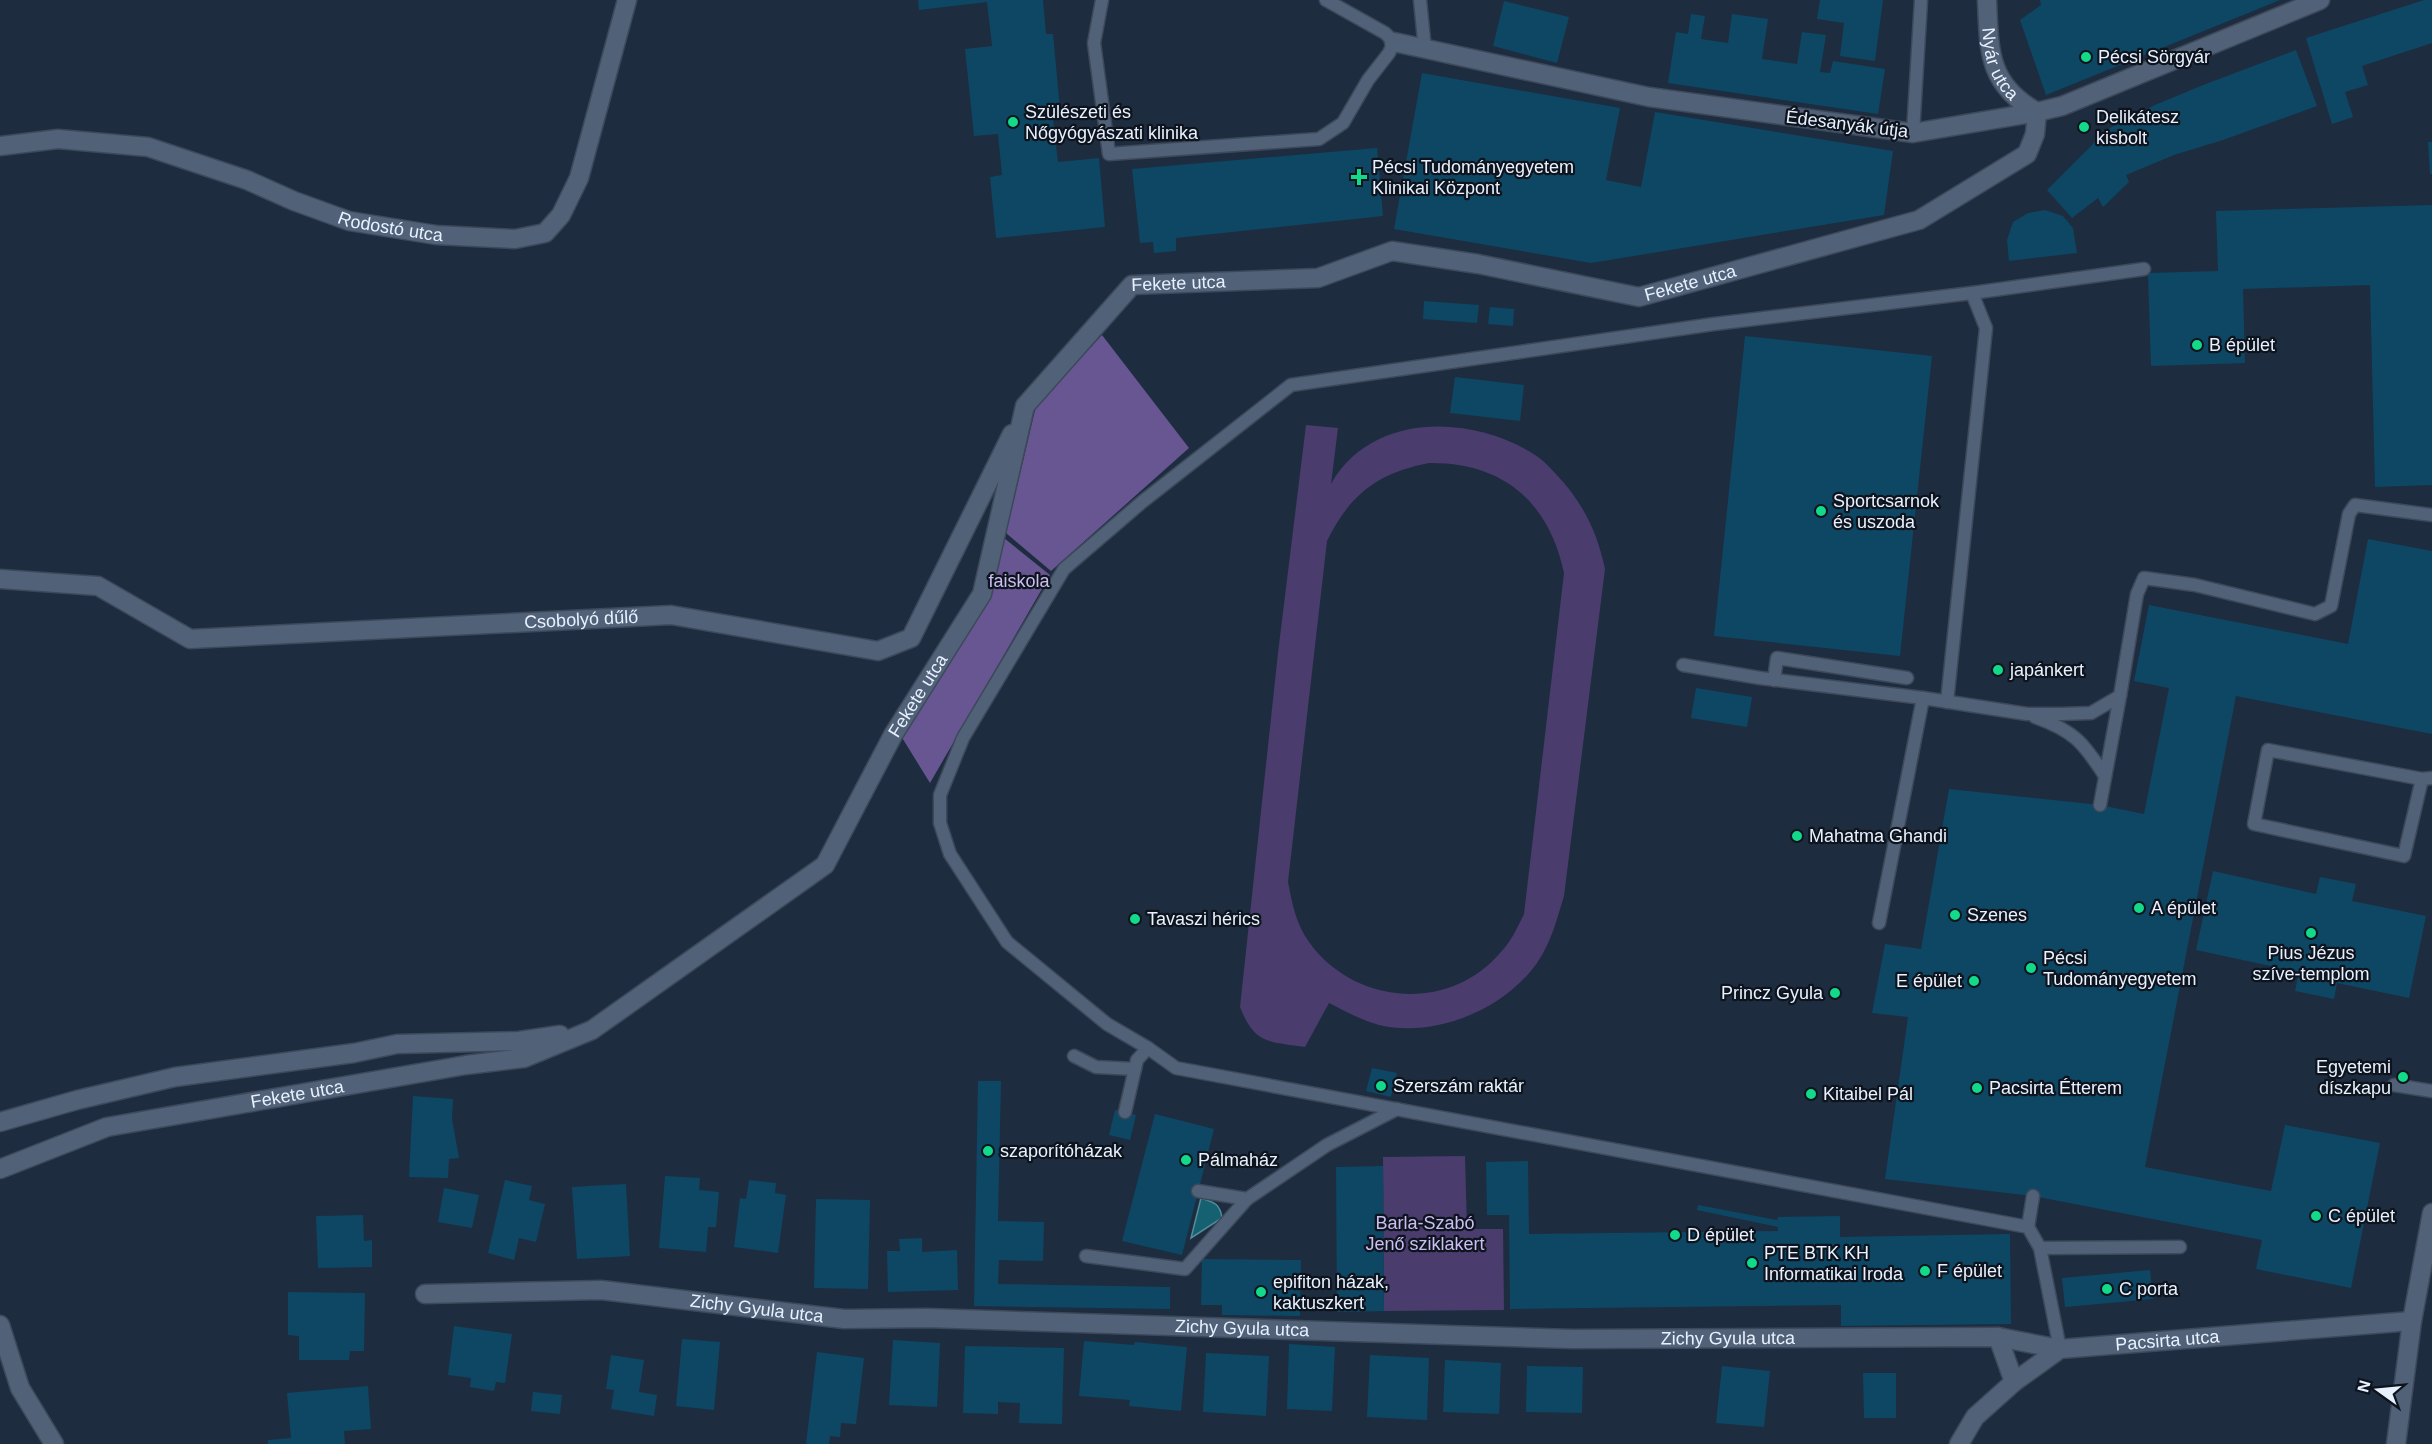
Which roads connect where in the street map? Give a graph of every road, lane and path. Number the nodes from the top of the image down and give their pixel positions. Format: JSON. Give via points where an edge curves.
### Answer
{"nodes":[{"id":1,"x":627,"y":0,"type":"edge"},
{"id":2,"x":1102,"y":0,"type":"edge"},
{"id":3,"x":1326,"y":0,"type":"edge"},
{"id":4,"x":1420,"y":0,"type":"edge"},
{"id":5,"x":1921,"y":0,"type":"edge"},
{"id":6,"x":1987,"y":0,"type":"edge"},
{"id":7,"x":2320,"y":0,"type":"edge"},
{"id":8,"x":1394,"y":42,"type":"junction"},
{"id":9,"x":1425,"y":50,"type":"junction"},
{"id":10,"x":2037,"y":112,"type":"junction"},
{"id":11,"x":1914,"y":133,"type":"junction"},
{"id":12,"x":0,"y":146,"type":"edge"},
{"id":13,"x":2144,"y":269,"type":"dead end"},
{"id":14,"x":1972,"y":294,"type":"junction"},
{"id":15,"x":1026,"y":405,"type":"junction"},
{"id":16,"x":2432,"y":515,"type":"edge"},
{"id":17,"x":0,"y":579,"type":"edge"},
{"id":18,"x":1683,"y":665,"type":"dead end"},
{"id":19,"x":1907,"y":678,"type":"dead end"},
{"id":20,"x":1774,"y":680,"type":"junction"},
{"id":21,"x":2120,"y":696,"type":"junction"},
{"id":22,"x":1923,"y":698,"type":"junction"},
{"id":23,"x":1947,"y":702,"type":"junction"},
{"id":24,"x":2027,"y":714,"type":"junction"},
{"id":25,"x":2105,"y":776,"type":"junction"},
{"id":26,"x":2427,"y":779,"type":"edge"},
{"id":27,"x":2100,"y":805,"type":"dead end"},
{"id":28,"x":1879,"y":923,"type":"dead end"},
{"id":29,"x":592,"y":1030,"type":"junction"},
{"id":30,"x":1148,"y":1048,"type":"junction"},
{"id":31,"x":1074,"y":1056,"type":"dead end"},
{"id":32,"x":1135,"y":1069,"type":"junction"},
{"id":33,"x":2394,"y":1085,"type":"dead end"},
{"id":34,"x":2432,"y":1091,"type":"edge"},
{"id":35,"x":1397,"y":1109,"type":"junction"},
{"id":36,"x":1125,"y":1112,"type":"dead end"},
{"id":37,"x":0,"y":1122,"type":"edge"},
{"id":38,"x":2,"y":1173,"type":"edge"},
{"id":39,"x":1198,"y":1191,"type":"dead end"},
{"id":40,"x":2033,"y":1196,"type":"dead end"},
{"id":41,"x":1247,"y":1199,"type":"junction"},
{"id":42,"x":2432,"y":1213,"type":"edge"},
{"id":43,"x":2028,"y":1227,"type":"junction"},
{"id":44,"x":2180,"y":1247,"type":"dead end"},
{"id":45,"x":2040,"y":1248,"type":"junction"},
{"id":46,"x":1086,"y":1256,"type":"dead end"},
{"id":47,"x":425,"y":1294,"type":"dead end"},
{"id":48,"x":2412,"y":1321,"type":"junction"},
{"id":49,"x":0,"y":1325,"type":"edge"},
{"id":50,"x":1998,"y":1337,"type":"junction"},
{"id":51,"x":2060,"y":1349,"type":"junction"},
{"id":52,"x":2014,"y":1382,"type":"junction"},
{"id":53,"x":54,"y":1444,"type":"edge"},
{"id":54,"x":1959,"y":1444,"type":"edge"},
{"id":55,"x":2396,"y":1444,"type":"edge"}],
"edges":[{"from":1,"to":12,"type":"street","name":"Rodostó utca","via":[[579,178],[561,215],[545,233],[515,239],[436,235],[349,221],[247,180],[148,147],[58,139]]},
{"from":2,"to":8,"type":"lane","via":[[1094,43],[1109,154],[1319,139],[1343,123]]},
{"from":3,"to":8,"type":"lane"},
{"from":4,"to":9,"type":"lane"},
{"from":5,"to":11,"type":"lane"},
{"from":6,"to":10,"type":"street","name":"Nyár utca","via":[[1992,63],[1999,79],[2018,102]]},
{"from":7,"to":10,"type":"street","name":"Édesanyák útja","via":[[2062,106]]},
{"from":8,"to":9,"type":"street","name":"Édesanyák útja"},
{"from":9,"to":11,"type":"street","name":"Édesanyák útja","via":[[1649,97]]},
{"from":10,"to":11,"type":"street","name":"Édesanyák útja"},
{"from":10,"to":15,"type":"street","name":"Fekete utca","via":[[2035,134],[2027,154],[1919,220],[1639,297],[1392,251],[1318,278],[1132,285]]},
{"from":13,"to":14,"type":"lane"},
{"from":14,"to":23,"type":"lane","via":[[1986,328]]},
{"from":14,"to":30,"type":"lane","via":[[1714,324],[1291,385],[1064,568],[963,738],[940,795],[940,823],[950,854],[1007,942],[1107,1024]]},
{"from":15,"to":17,"type":"street","name":"Csobolyó dűlő","via":[[911,638],[878,651],[671,615],[190,639],[98,586]]},
{"from":15,"to":29,"type":"street","name":"Fekete utca","via":[[982,594],[893,735],[825,865]]},
{"from":16,"to":21,"type":"lane","via":[[2355,505],[2349,514],[2331,606],[2315,614],[2195,585],[2144,578],[2137,594]]},
{"from":18,"to":20,"type":"lane"},
{"from":19,"to":20,"type":"lane","via":[[1777,658]]},
{"from":20,"to":22,"type":"lane"},
{"from":21,"to":24,"type":"lane","via":[[2091,713]]},
{"from":21,"to":25,"type":"lane"},
{"from":22,"to":23,"type":"lane"},
{"from":22,"to":28,"type":"lane"},
{"from":23,"to":24,"type":"lane"},
{"from":24,"to":25,"type":"lane","via":[[2057,725],[2085,745]]},
{"from":25,"to":27,"type":"lane"},
{"from":26,"to":26,"type":"lane","via":[[2404,856],[2254,824],[2268,750]]},
{"from":29,"to":37,"type":"street","name":"Fekete utca","via":[[519,1041],[397,1044],[175,1077]]},
{"from":29,"to":38,"type":"street","name":"Fekete utca","via":[[524,1058],[107,1127]]},
{"from":30,"to":32,"type":"lane","via":[[1137,1060]]},
{"from":30,"to":35,"type":"lane","via":[[1176,1068]]},
{"from":31,"to":32,"type":"lane","via":[[1096,1067]]},
{"from":32,"to":36,"type":"lane"},
{"from":33,"to":34,"type":"lane"},
{"from":35,"to":41,"type":"lane","via":[[1327,1145]]},
{"from":35,"to":43,"type":"lane"},
{"from":39,"to":41,"type":"lane"},
{"from":40,"to":43,"type":"lane"},
{"from":41,"to":46,"type":"lane","via":[[1185,1269]]},
{"from":42,"to":48,"type":"street"},
{"from":43,"to":45,"type":"lane"},
{"from":44,"to":45,"type":"lane"},
{"from":45,"to":51,"type":"lane"},
{"from":47,"to":50,"type":"street","name":"Zichy Gyula utca","via":[[602,1290],[844,1319],[927,1318],[1572,1339]]},
{"from":48,"to":51,"type":"street","name":"Pacsirta utca"},
{"from":48,"to":55,"type":"street"},
{"from":49,"to":53,"type":"street","via":[[20,1388]]},
{"from":50,"to":51,"type":"street","name":"Zichy Gyula utca"},
{"from":50,"to":52,"type":"street"},
{"from":51,"to":52,"type":"street"},
{"from":52,"to":54,"type":"street","via":[[1976,1417]]}]}
